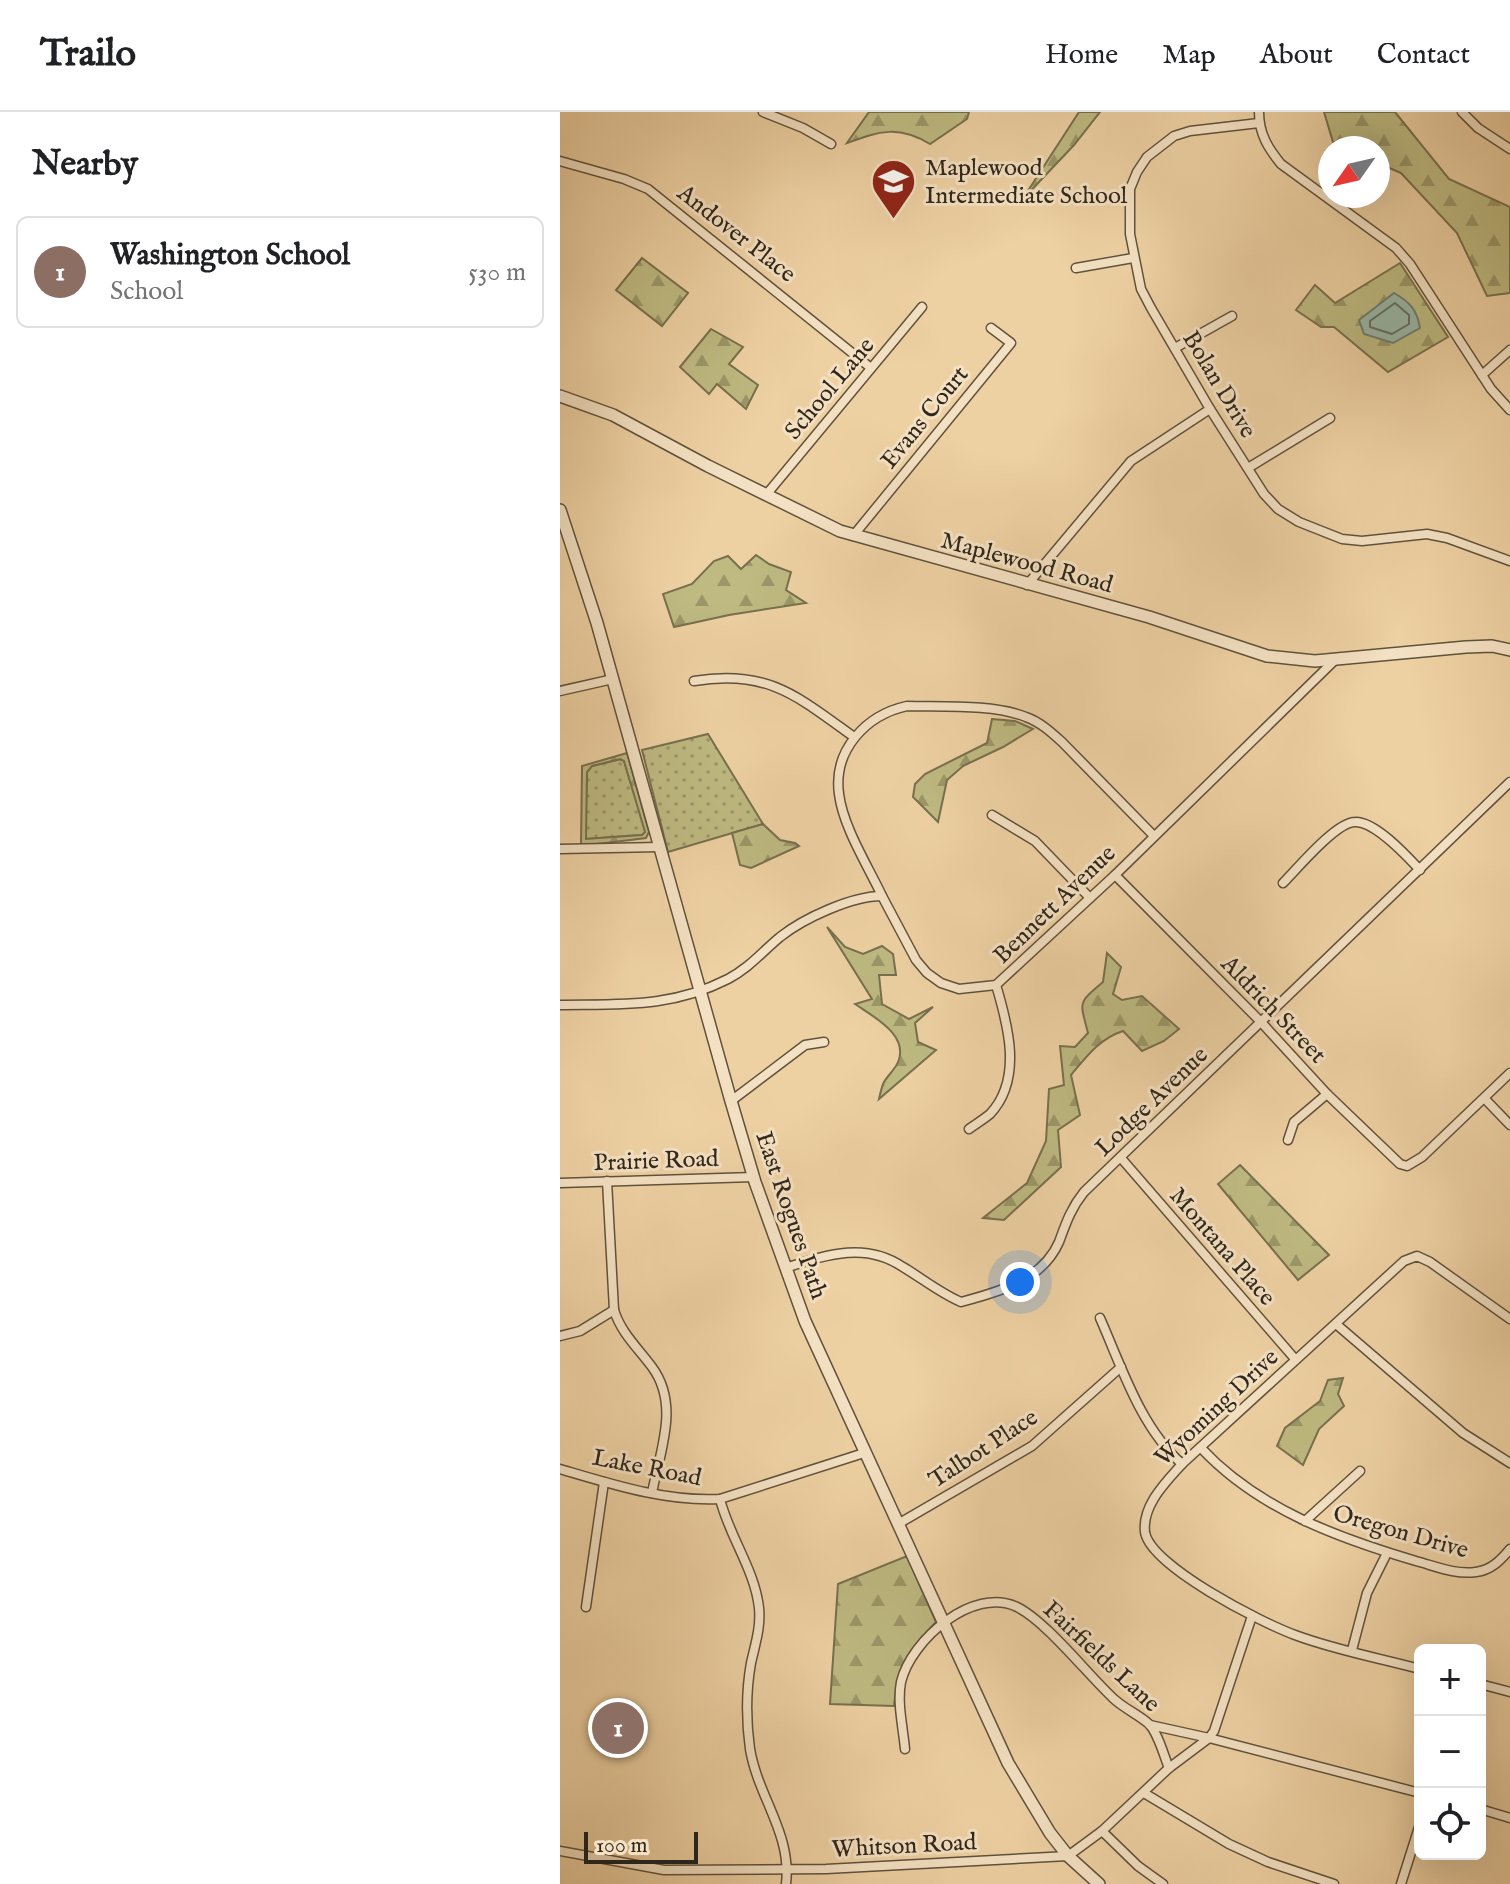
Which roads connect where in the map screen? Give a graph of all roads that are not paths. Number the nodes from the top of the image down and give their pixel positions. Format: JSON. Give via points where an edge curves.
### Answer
{"nodes":[{"id":1,"x":763,"y":112,"type":"edge"},
{"id":2,"x":1259,"y":112,"type":"edge"},
{"id":3,"x":1462,"y":112,"type":"edge"},
{"id":4,"x":1259,"y":123,"type":"junction"},
{"id":5,"x":831,"y":144,"type":"dead end"},
{"id":6,"x":1510,"y":149,"type":"edge"},
{"id":7,"x":560,"y":161,"type":"edge"},
{"id":8,"x":1133,"y":258,"type":"junction"},
{"id":9,"x":1076,"y":268,"type":"dead end"},
{"id":10,"x":922,"y":307,"type":"dead end"},
{"id":11,"x":1232,"y":316,"type":"dead end"},
{"id":12,"x":991,"y":328,"type":"dead end"},
{"id":13,"x":1175,"y":348,"type":"junction"},
{"id":14,"x":1510,"y":350,"type":"edge"},
{"id":15,"x":871,"y":368,"type":"junction"},
{"id":16,"x":1482,"y":375,"type":"junction"},
{"id":17,"x":561,"y":397,"type":"edge"},
{"id":18,"x":1210,"y":409,"type":"junction"},
{"id":19,"x":1510,"y":410,"type":"edge"},
{"id":20,"x":1330,"y":418,"type":"dead end"},
{"id":21,"x":1248,"y":468,"type":"junction"},
{"id":22,"x":766,"y":495,"type":"junction"},
{"id":23,"x":560,"y":510,"type":"edge"},
{"id":24,"x":853,"y":536,"type":"junction"},
{"id":25,"x":1510,"y":561,"type":"edge"},
{"id":26,"x":1027,"y":585,"type":"junction"},
{"id":27,"x":1510,"y":650,"type":"edge"},
{"id":28,"x":1336,"y":659,"type":"junction"},
{"id":29,"x":613,"y":679,"type":"junction"},
{"id":30,"x":694,"y":681,"type":"dead end"},
{"id":31,"x":560,"y":691,"type":"edge"},
{"id":32,"x":854,"y":737,"type":"junction"},
{"id":33,"x":1510,"y":782,"type":"edge"},
{"id":34,"x":992,"y":815,"type":"dead end"},
{"id":35,"x":1154,"y":836,"type":"junction"},
{"id":36,"x":659,"y":847,"type":"junction"},
{"id":37,"x":560,"y":849,"type":"edge"},
{"id":38,"x":1420,"y":870,"type":"junction"},
{"id":39,"x":1115,"y":875,"type":"junction"},
{"id":40,"x":1283,"y":883,"type":"dead end"},
{"id":41,"x":882,"y":896,"type":"junction"},
{"id":42,"x":1090,"y":898,"type":"junction"},
{"id":43,"x":996,"y":985,"type":"junction"},
{"id":44,"x":700,"y":991,"type":"junction"},
{"id":45,"x":560,"y":1005,"type":"edge"},
{"id":46,"x":1261,"y":1022,"type":"junction"},
{"id":47,"x":824,"y":1042,"type":"dead end"},
{"id":48,"x":1510,"y":1073,"type":"edge"},
{"id":49,"x":1327,"y":1094,"type":"junction"},
{"id":50,"x":1485,"y":1099,"type":"junction"},
{"id":51,"x":731,"y":1101,"type":"junction"},
{"id":52,"x":1510,"y":1125,"type":"edge"},
{"id":53,"x":969,"y":1129,"type":"dead end"},
{"id":54,"x":1288,"y":1140,"type":"dead end"},
{"id":55,"x":1121,"y":1158,"type":"junction"},
{"id":56,"x":754,"y":1177,"type":"junction"},
{"id":57,"x":607,"y":1181,"type":"junction"},
{"id":58,"x":560,"y":1183,"type":"edge"},
{"id":59,"x":785,"y":1268,"type":"junction"},
{"id":60,"x":614,"y":1310,"type":"junction"},
{"id":61,"x":1100,"y":1318,"type":"dead end"},
{"id":62,"x":1510,"y":1319,"type":"edge"},
{"id":63,"x":1336,"y":1324,"type":"junction"},
{"id":64,"x":560,"y":1336,"type":"edge"},
{"id":65,"x":1295,"y":1359,"type":"junction"},
{"id":66,"x":1121,"y":1367,"type":"junction"},
{"id":67,"x":1201,"y":1448,"type":"junction"},
{"id":68,"x":864,"y":1453,"type":"junction"},
{"id":69,"x":1510,"y":1463,"type":"edge"},
{"id":70,"x":1182,"y":1464,"type":"junction"},
{"id":71,"x":560,"y":1469,"type":"edge"},
{"id":72,"x":1360,"y":1471,"type":"dead end"},
{"id":73,"x":604,"y":1482,"type":"junction"},
{"id":74,"x":652,"y":1493,"type":"junction"},
{"id":75,"x":720,"y":1499,"type":"junction"},
{"id":76,"x":1305,"y":1521,"type":"junction"},
{"id":77,"x":898,"y":1524,"type":"junction"},
{"id":78,"x":1510,"y":1549,"type":"edge"},
{"id":79,"x":1387,"y":1553,"type":"junction"},
{"id":80,"x":586,"y":1607,"type":"dead end"},
{"id":81,"x":1252,"y":1616,"type":"junction"},
{"id":82,"x":943,"y":1624,"type":"junction"},
{"id":83,"x":1352,"y":1650,"type":"junction"},
{"id":84,"x":1414,"y":1667,"type":"edge"},
{"id":85,"x":1486,"y":1686,"type":"edge"},
{"id":86,"x":1510,"y":1692,"type":"edge"},
{"id":87,"x":1150,"y":1725,"type":"junction"},
{"id":88,"x":1209,"y":1738,"type":"junction"},
{"id":89,"x":905,"y":1749,"type":"dead end"},
{"id":90,"x":1169,"y":1768,"type":"junction"},
{"id":91,"x":1414,"y":1791,"type":"edge"},
{"id":92,"x":1144,"y":1793,"type":"junction"},
{"id":93,"x":1486,"y":1811,"type":"edge"},
{"id":94,"x":1510,"y":1818,"type":"edge"},
{"id":95,"x":1102,"y":1831,"type":"junction"},
{"id":96,"x":1414,"y":1843,"type":"edge"},
{"id":97,"x":560,"y":1851,"type":"edge"},
{"id":98,"x":1068,"y":1856,"type":"junction"},
{"id":99,"x":788,"y":1868,"type":"junction"},
{"id":100,"x":786,"y":1884,"type":"edge"},
{"id":101,"x":1099,"y":1884,"type":"edge"},
{"id":102,"x":1163,"y":1884,"type":"edge"},
{"id":103,"x":1334,"y":1884,"type":"edge"},
{"id":104,"x":1401,"y":1884,"type":"edge"}],
"edges":[{"from":1,"to":5,"type":"street"},
{"from":2,"to":4,"type":"street"},
{"from":3,"to":6,"type":"street"},
{"from":4,"to":8,"type":"street","name":"Bolan Drive","via":[[1190,131],[1174,136],[1147,157],[1130,189]]},
{"from":4,"to":16,"type":"street","via":[[1281,164],[1387,241],[1410,264]]},
{"from":7,"to":15,"type":"street","name":"Andover Place","via":[[648,189]]},
{"from":8,"to":9,"type":"street"},
{"from":8,"to":13,"type":"street","name":"Bolan Drive","via":[[1141,289]]},
{"from":10,"to":15,"type":"street","name":"School Lane"},
{"from":11,"to":13,"type":"street"},
{"from":12,"to":24,"type":"street","name":"Evans Court","via":[[1011,343]]},
{"from":13,"to":18,"type":"street","name":"Bolan Drive"},
{"from":14,"to":16,"type":"street"},
{"from":15,"to":22,"type":"street","name":"School Lane"},
{"from":16,"to":19,"type":"street"},
{"from":17,"to":22,"type":"street","name":"Maplewood Road","via":[[613,415]]},
{"from":18,"to":21,"type":"street","name":"Bolan Drive"},
{"from":18,"to":26,"type":"street","via":[[1123,468]]},
{"from":20,"to":21,"type":"street"},
{"from":21,"to":25,"type":"street","name":"Bolan Drive","via":[[1278,509],[1342,539],[1427,534]]},
{"from":22,"to":24,"type":"street","name":"Maplewood Road"},
{"from":23,"to":29,"type":"street","name":"East Rogues Path"},
{"from":24,"to":26,"type":"street","name":"Maplewood Road"},
{"from":26,"to":28,"type":"street","name":"Maplewood Road","via":[[1267,656]]},
{"from":27,"to":28,"type":"street","name":"Maplewood Road","via":[[1466,647]]},
{"from":28,"to":35,"type":"street","name":"Bennett Avenue"},
{"from":29,"to":31,"type":"street"},
{"from":29,"to":36,"type":"street","name":"East Rogues Path"},
{"from":30,"to":32,"type":"street","via":[[766,682],[803,700]]},
{"from":32,"to":35,"type":"street","via":[[876,717],[907,706],[1027,717],[1062,742]]},
{"from":32,"to":41,"type":"street","name":"Bennett Avenue","via":[[842,762],[839,795]]},
{"from":33,"to":38,"type":"street","name":"Lodge Avenue"},
{"from":34,"to":42,"type":"street","via":[[1035,841]]},
{"from":35,"to":39,"type":"street","name":"Bennett Avenue"},
{"from":36,"to":37,"type":"street"},
{"from":36,"to":44,"type":"street","name":"East Rogues Path"},
{"from":38,"to":40,"type":"street","via":[[1370,826],[1354,822],[1326,840]]},
{"from":38,"to":46,"type":"street","name":"Lodge Avenue"},
{"from":39,"to":42,"type":"street","name":"Bennett Avenue"},
{"from":39,"to":46,"type":"street","name":"Aldrich Street"},
{"from":41,"to":43,"type":"street","name":"Bennett Avenue","via":[[927,973],[959,989]]},
{"from":41,"to":44,"type":"street","via":[[845,903],[792,929],[750,967]]},
{"from":42,"to":43,"type":"street","name":"Bennett Avenue"},
{"from":43,"to":53,"type":"street","via":[[1009,1038],[1008,1074],[990,1113]]},
{"from":44,"to":45,"type":"street","via":[[663,1003]]},
{"from":44,"to":51,"type":"street","name":"East Rogues Path"},
{"from":46,"to":49,"type":"street","name":"Aldrich Street"},
{"from":46,"to":55,"type":"street","name":"Lodge Avenue"},
{"from":47,"to":51,"type":"street","via":[[805,1045]]},
{"from":48,"to":50,"type":"street"},
{"from":49,"to":50,"type":"street","name":"Aldrich Street","via":[[1393,1160],[1407,1166]]},
{"from":49,"to":54,"type":"street","via":[[1294,1122]]},
{"from":50,"to":52,"type":"street"},
{"from":51,"to":56,"type":"street","name":"East Rogues Path"},
{"from":55,"to":59,"type":"street","name":"Lodge Avenue","via":[[1072,1207],[1048,1261],[1008,1288],[961,1302],[900,1264],[852,1250]]},
{"from":55,"to":65,"type":"street","name":"Montana Place"},
{"from":56,"to":57,"type":"street","name":"Prairie Road"},
{"from":56,"to":59,"type":"street","name":"East Rogues Path"},
{"from":57,"to":58,"type":"street","name":"Prairie Road"},
{"from":57,"to":60,"type":"street"},
{"from":59,"to":68,"type":"street","name":"East Rogues Path"},
{"from":60,"to":64,"type":"street","via":[[580,1331]]},
{"from":60,"to":74,"type":"street","via":[[664,1388],[667,1419]]},
{"from":61,"to":66,"type":"street"},
{"from":62,"to":63,"type":"street","name":"Wyoming Drive","via":[[1417,1256],[1404,1261]]},
{"from":63,"to":65,"type":"street","name":"Wyoming Drive"},
{"from":63,"to":69,"type":"street","via":[[1463,1433]]},
{"from":65,"to":67,"type":"street","name":"Wyoming Drive"},
{"from":66,"to":70,"type":"street","via":[[1157,1437]]},
{"from":66,"to":77,"type":"street","name":"Talbot Place","via":[[1032,1446]]},
{"from":67,"to":70,"type":"street","name":"Wyoming Drive"},
{"from":67,"to":76,"type":"street","name":"Oregon Drive","via":[[1239,1481]]},
{"from":68,"to":75,"type":"street","name":"Lake Road"},
{"from":68,"to":77,"type":"street","name":"East Rogues Path"},
{"from":70,"to":81,"type":"street","name":"Wyoming Drive","via":[[1151,1505],[1146,1536],[1166,1563]]},
{"from":71,"to":73,"type":"street","name":"Lake Road"},
{"from":72,"to":76,"type":"street"},
{"from":73,"to":74,"type":"street","name":"Lake Road"},
{"from":73,"to":80,"type":"street"},
{"from":74,"to":75,"type":"street","name":"Lake Road"},
{"from":75,"to":99,"type":"street","via":[[759,1608],[748,1684],[748,1734]]},
{"from":76,"to":79,"type":"street","name":"Oregon Drive"},
{"from":77,"to":82,"type":"street","name":"East Rogues Path"},
{"from":78,"to":79,"type":"street","name":"Oregon Drive","via":[[1489,1569],[1457,1573]]},
{"from":79,"to":83,"type":"street","via":[[1367,1593]]},
{"from":81,"to":83,"type":"street","name":"Wyoming Drive","via":[[1296,1636]]},
{"from":81,"to":88,"type":"street"},
{"from":82,"to":87,"type":"street","name":"Fairfields Lane","via":[[983,1602],[1016,1606]]},
{"from":82,"to":89,"type":"street","name":"Fairfields Lane","via":[[911,1659],[901,1684]]},
{"from":82,"to":98,"type":"street","name":"East Rogues Path","via":[[1008,1763]]},
{"from":83,"to":84,"type":"street","name":"Wyoming Drive"},
{"from":85,"to":86,"type":"street"},
{"from":87,"to":88,"type":"street"},
{"from":87,"to":90,"type":"street","name":"Fairfields Lane"},
{"from":88,"to":90,"type":"street"},
{"from":88,"to":91,"type":"street"},
{"from":90,"to":92,"type":"street"},
{"from":92,"to":95,"type":"street"},
{"from":92,"to":103,"type":"street","via":[[1229,1844]]},
{"from":93,"to":94,"type":"street"},
{"from":95,"to":98,"type":"street"},
{"from":95,"to":102,"type":"street"},
{"from":96,"to":104,"type":"street"},
{"from":97,"to":99,"type":"street","name":"Whitson Road","via":[[664,1870]]},
{"from":98,"to":99,"type":"street","name":"Whitson Road"},
{"from":98,"to":101,"type":"street","name":"East Rogues Path"},
{"from":99,"to":100,"type":"street"}]}
